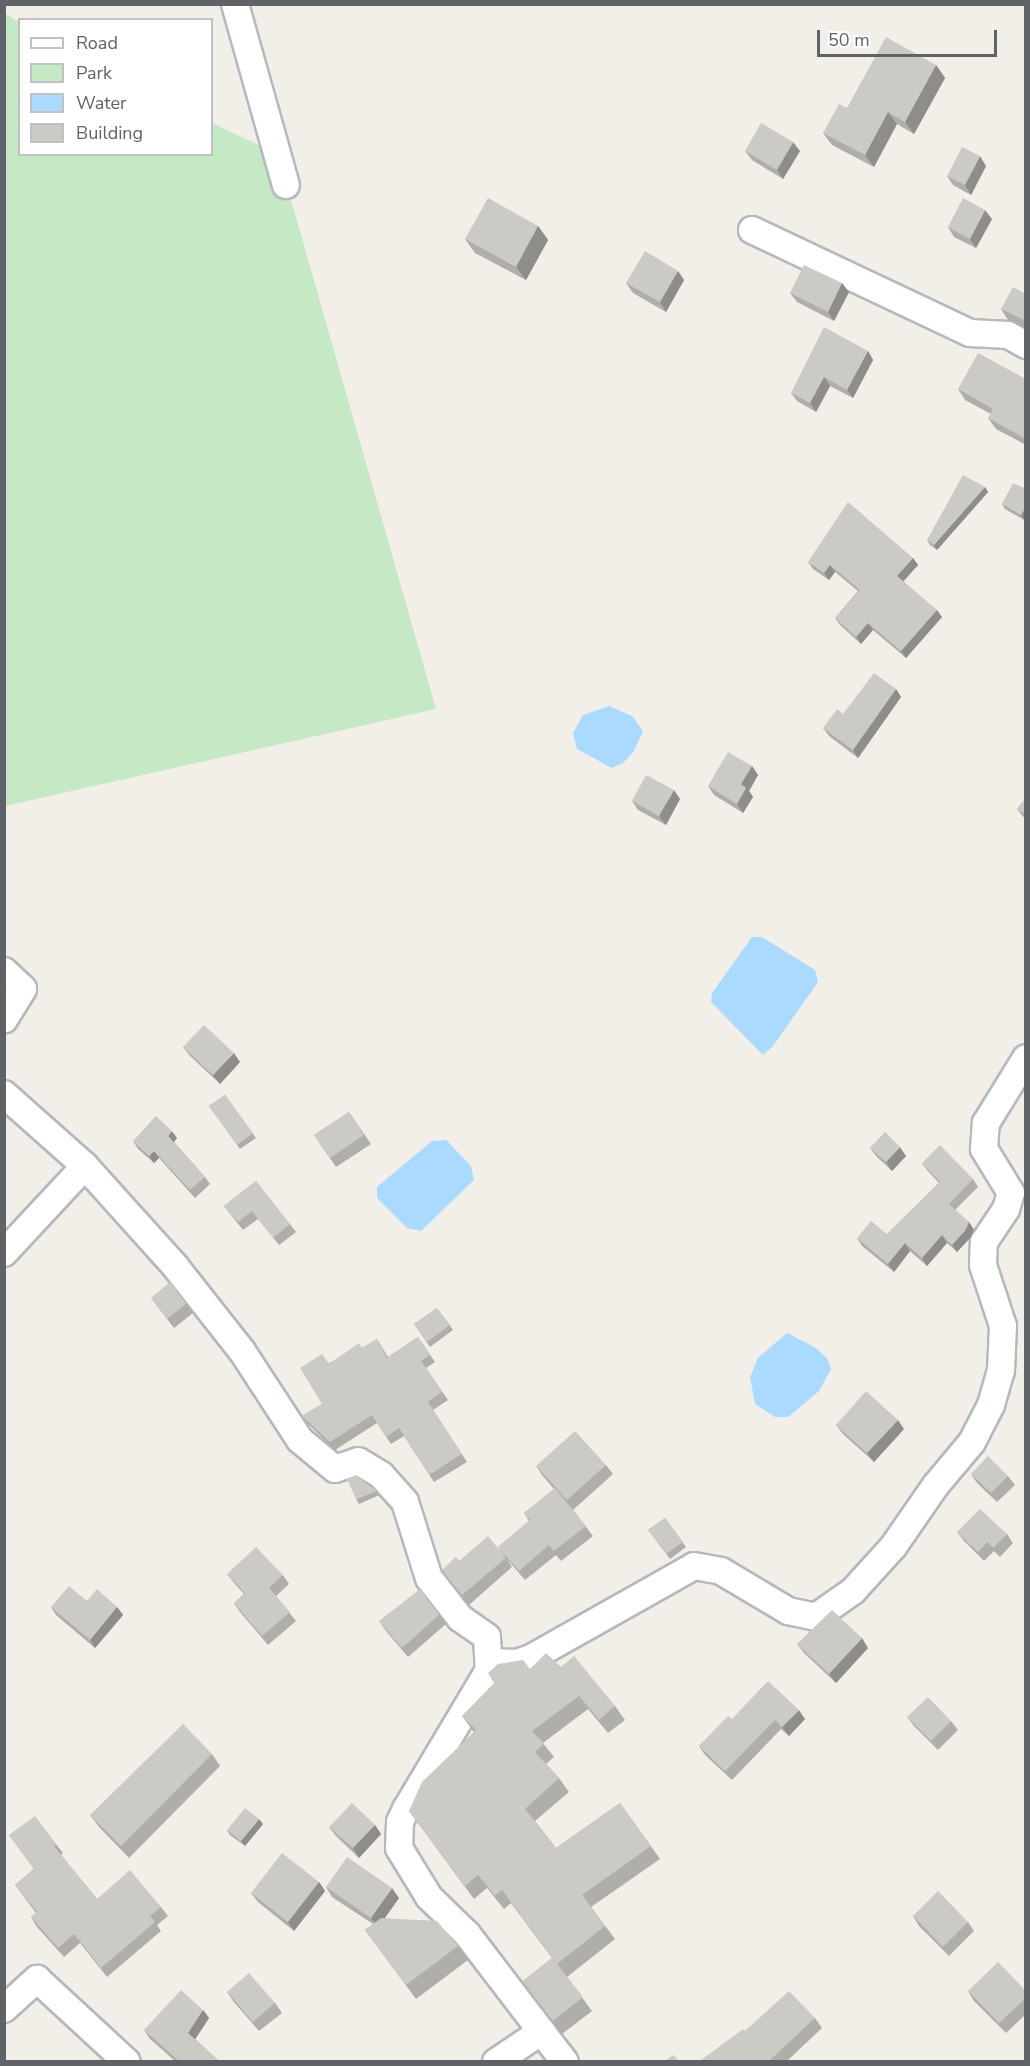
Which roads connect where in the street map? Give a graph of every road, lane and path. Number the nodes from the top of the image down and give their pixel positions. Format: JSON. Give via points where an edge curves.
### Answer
{"nodes":[{"id":1,"x":235,"y":4,"type":"edge"},
{"id":2,"x":286,"y":185,"type":"dead end"},
{"id":3,"x":752,"y":230,"type":"dead end"},
{"id":4,"x":1026,"y":345,"type":"edge"},
{"id":5,"x":4,"y":971,"type":"edge"},
{"id":6,"x":4,"y":1020,"type":"edge"},
{"id":7,"x":1026,"y":1058,"type":"edge"},
{"id":8,"x":4,"y":1094,"type":"edge"},
{"id":9,"x":85,"y":1166,"type":"junction"},
{"id":10,"x":4,"y":1253,"type":"edge"},
{"id":11,"x":490,"y":1662,"type":"junction"},
{"id":12,"x":4,"y":2009,"type":"edge"},
{"id":13,"x":542,"y":2031,"type":"junction"},
{"id":14,"x":127,"y":2061,"type":"edge"},
{"id":15,"x":496,"y":2061,"type":"edge"},
{"id":16,"x":565,"y":2061,"type":"edge"}],
"edges":[{"from":1,"to":2,"type":"street"},
{"from":3,"to":4,"type":"street","via":[[970,333],[1008,335]]},
{"from":5,"to":6,"type":"street","via":[[23,989]]},
{"from":7,"to":11,"type":"street","via":[[986,1123],[984,1149],[1011,1193],[984,1242],[983,1264],[1003,1326],[1000,1371],[991,1405],[972,1442],[893,1547],[853,1591],[816,1617],[788,1611],[721,1571],[694,1566],[531,1658],[516,1663]]},
{"from":8,"to":9,"type":"street"},
{"from":9,"to":10,"type":"street"},
{"from":9,"to":11,"type":"street","via":[[174,1266],[242,1351],[300,1440],[335,1469],[358,1461],[381,1475],[405,1502],[429,1578],[460,1618],[487,1637]]},
{"from":11,"to":13,"type":"street","via":[[468,1712],[406,1809],[400,1822],[399,1848],[429,1897],[467,1934]]},
{"from":12,"to":14,"type":"street","via":[[37,1979]]},
{"from":13,"to":15,"type":"street"},
{"from":13,"to":16,"type":"street"}]}
